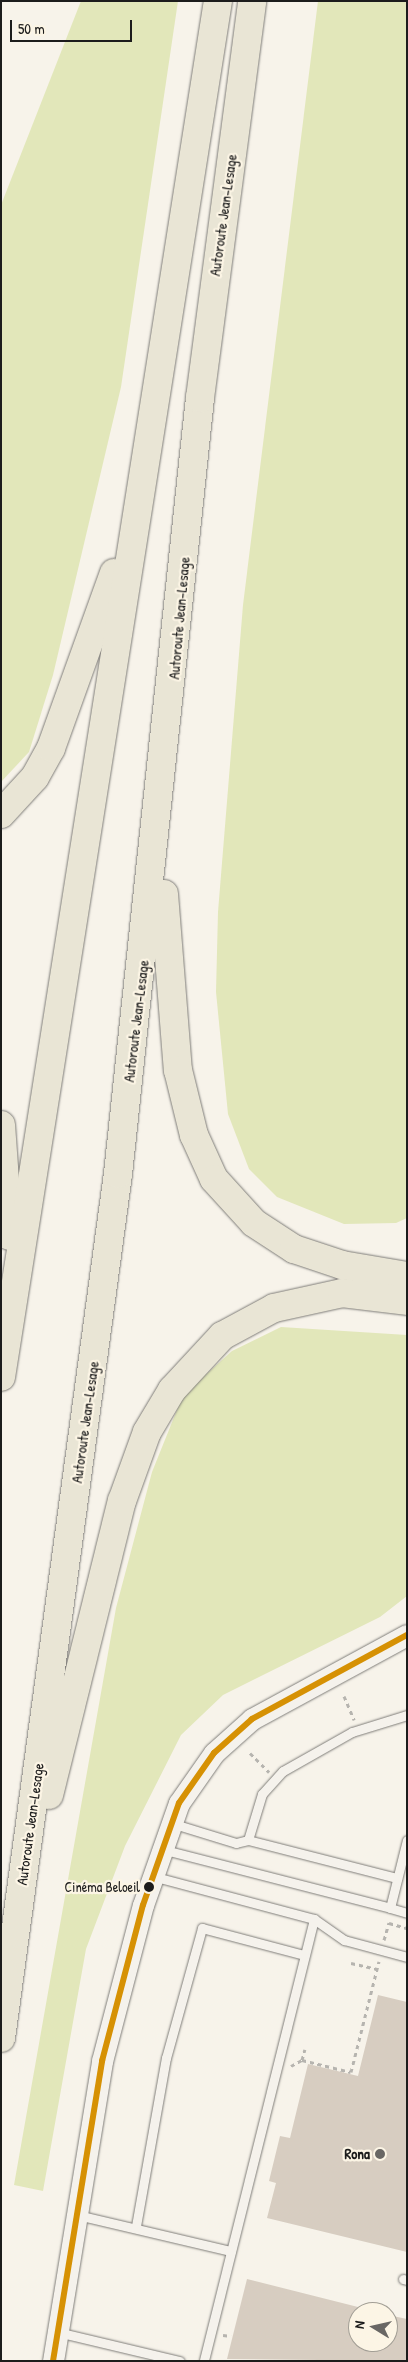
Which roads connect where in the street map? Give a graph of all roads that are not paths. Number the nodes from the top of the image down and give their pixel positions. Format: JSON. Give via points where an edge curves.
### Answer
{"nodes":[{"id":1,"x":218,"y":1,"type":"edge"},
{"id":2,"x":252,"y":1,"type":"edge"},
{"id":3,"x":142,"y":491,"type":"junction"},
{"id":4,"x":160,"y":805,"type":"junction"},
{"id":5,"x":1,"y":814,"type":"edge"},
{"id":6,"x":1,"y":1125,"type":"edge"},
{"id":7,"x":407,"y":1276,"type":"edge"},
{"id":8,"x":13,"y":1294,"type":"junction"},
{"id":9,"x":407,"y":1301,"type":"edge"},
{"id":10,"x":1,"y":1377,"type":"edge"},
{"id":11,"x":407,"y":1635,"type":"edge"},
{"id":12,"x":407,"y":1715,"type":"edge"},
{"id":13,"x":171,"y":1823,"type":"junction"},
{"id":14,"x":248,"y":1840,"type":"junction"},
{"id":15,"x":407,"y":1840,"type":"edge"},
{"id":16,"x":161,"y":1849,"type":"junction"},
{"id":17,"x":152,"y":1876,"type":"junction"},
{"id":18,"x":397,"y":1878,"type":"junction"},
{"id":19,"x":390,"y":1908,"type":"junction"},
{"id":20,"x":407,"y":1913,"type":"edge"},
{"id":21,"x":314,"y":1919,"type":"junction"},
{"id":22,"x":17,"y":1920,"type":"junction"},
{"id":23,"x":304,"y":1956,"type":"junction"},
{"id":24,"x":407,"y":1956,"type":"edge"},
{"id":25,"x":1,"y":2038,"type":"edge"},
{"id":26,"x":74,"y":2214,"type":"junction"},
{"id":27,"x":136,"y":2226,"type":"junction"},
{"id":28,"x":231,"y":2251,"type":"junction"},
{"id":29,"x":57,"y":2332,"type":"junction"},
{"id":30,"x":53,"y":2361,"type":"edge"},
{"id":31,"x":180,"y":2361,"type":"edge"},
{"id":32,"x":204,"y":2361,"type":"edge"}],
"edges":[{"from":1,"to":3,"type":"highway"},
{"from":2,"to":4,"type":"highway","name":"Autoroute Jean-Lesage","via":[[200,398]]},
{"from":3,"to":5,"type":"highway","via":[[59,731],[35,777]]},
{"from":3,"to":8,"type":"highway"},
{"from":4,"to":7,"type":"highway","via":[[174,1047],[188,1118],[208,1168],[241,1211],[289,1246],[331,1262]]},
{"from":4,"to":22,"type":"highway","name":"Autoroute Jean-Lesage","via":[[118,1174]]},
{"from":6,"to":8,"type":"highway"},
{"from":8,"to":10,"type":"highway"},
{"from":9,"to":22,"type":"highway","via":[[354,1294],[322,1295],[260,1314],[212,1344],[163,1403],[138,1454],[116,1521]]},
{"from":11,"to":13,"type":"street","via":[[294,1693],[245,1724],[202,1766]]},
{"from":12,"to":14,"type":"lane","via":[[352,1732],[283,1771],[262,1794]]},
{"from":13,"to":14,"type":"lane","via":[[236,1843]]},
{"from":13,"to":16,"type":"street"},
{"from":14,"to":18,"type":"lane"},
{"from":15,"to":18,"type":"lane"},
{"from":16,"to":17,"type":"street"},
{"from":16,"to":19,"type":"lane"},
{"from":17,"to":21,"type":"lane"},
{"from":17,"to":26,"type":"street","via":[[106,2046]]},
{"from":18,"to":19,"type":"lane"},
{"from":19,"to":20,"type":"lane"},
{"from":21,"to":23,"type":"lane"},
{"from":21,"to":24,"type":"lane","via":[[344,1940]]},
{"from":22,"to":25,"type":"highway","name":"Autoroute Jean-Lesage"},
{"from":23,"to":27,"type":"lane","via":[[202,1928],[166,2058]]},
{"from":23,"to":28,"type":"lane"},
{"from":26,"to":27,"type":"lane"},
{"from":26,"to":29,"type":"street"},
{"from":27,"to":28,"type":"lane"},
{"from":28,"to":32,"type":"lane"},
{"from":29,"to":30,"type":"street"},
{"from":29,"to":31,"type":"lane"}]}
